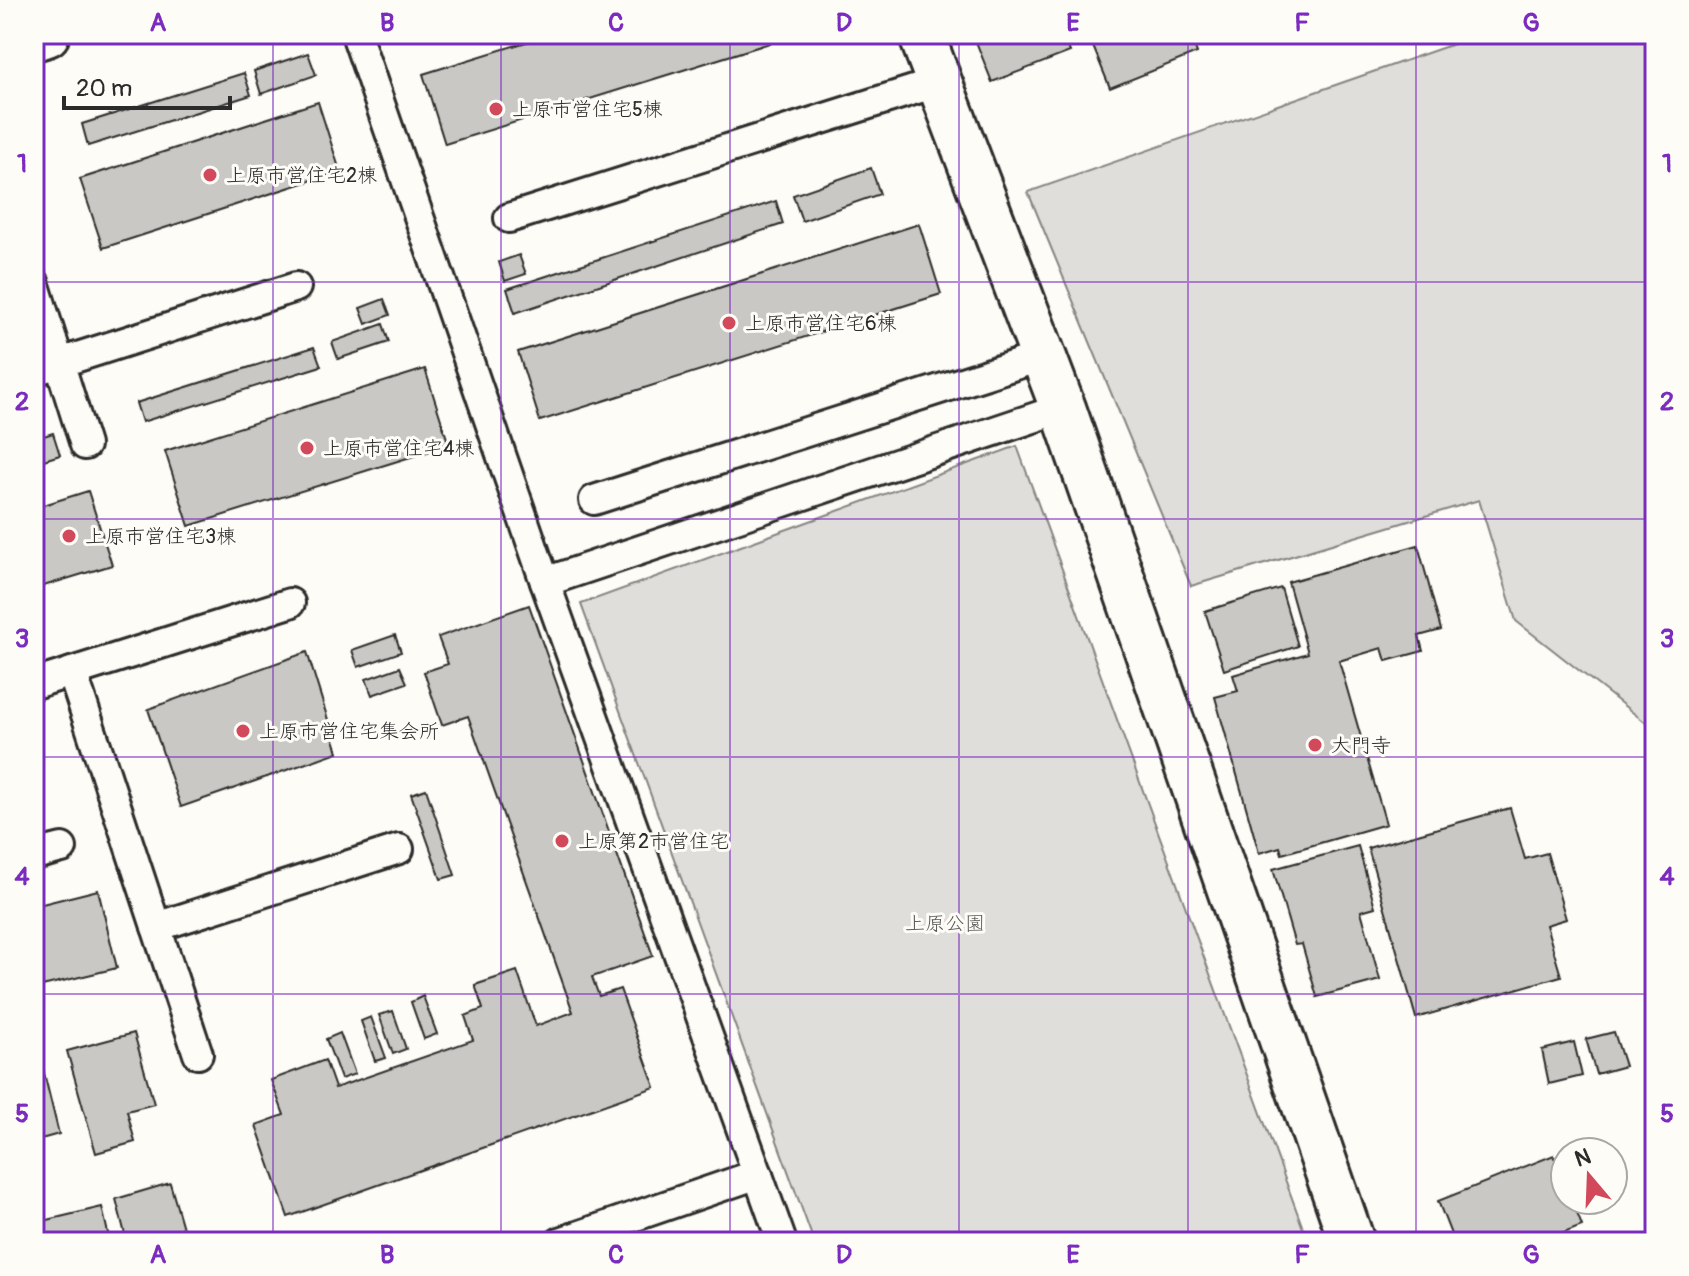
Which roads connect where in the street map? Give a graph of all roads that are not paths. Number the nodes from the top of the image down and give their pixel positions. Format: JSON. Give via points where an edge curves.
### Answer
{"nodes":[{"id":1,"x":47,"y":34,"type":"edge"},
{"id":2,"x":356,"y":34,"type":"edge"},
{"id":3,"x":921,"y":34,"type":"edge"},
{"id":4,"x":34,"y":38,"type":"edge"},
{"id":5,"x":939,"y":82,"type":"junction"},
{"id":6,"x":509,"y":218,"type":"dead end"},
{"id":7,"x":34,"y":282,"type":"edge"},
{"id":8,"x":296,"y":287,"type":"dead end"},
{"id":9,"x":1043,"y":356,"type":"junction"},
{"id":10,"x":47,"y":367,"type":"edge"},
{"id":11,"x":1063,"y":408,"type":"junction"},
{"id":12,"x":85,"y":445,"type":"dead end"},
{"id":13,"x":594,"y":500,"type":"dead end"},
{"id":14,"x":545,"y":582,"type":"junction"},
{"id":15,"x":290,"y":603,"type":"dead end"},
{"id":16,"x":72,"y":672,"type":"junction"},
{"id":17,"x":34,"y":684,"type":"edge"},
{"id":18,"x":62,"y":848,"type":"dead end"},
{"id":19,"x":399,"y":849,"type":"dead end"},
{"id":20,"x":34,"y":855,"type":"edge"},
{"id":21,"x":156,"y":927,"type":"junction"},
{"id":22,"x":198,"y":1054,"type":"dead end"},
{"id":23,"x":758,"y":1174,"type":"junction"},
{"id":24,"x":560,"y":1242,"type":"edge"},
{"id":25,"x":782,"y":1242,"type":"edge"},
{"id":26,"x":1352,"y":1242,"type":"edge"}],
"edges":[{"from":1,"to":4,"type":"street"},
{"from":2,"to":14,"type":"lane"},
{"from":3,"to":5,"type":"street"},
{"from":5,"to":6,"type":"lane"},
{"from":5,"to":9,"type":"street"},
{"from":7,"to":10,"type":"lane"},
{"from":8,"to":10,"type":"lane"},
{"from":9,"to":11,"type":"street"},
{"from":9,"to":13,"type":"lane"},
{"from":10,"to":12,"type":"lane"},
{"from":11,"to":14,"type":"lane"},
{"from":11,"to":26,"type":"street"},
{"from":14,"to":23,"type":"lane"},
{"from":15,"to":16,"type":"lane"},
{"from":16,"to":17,"type":"lane"},
{"from":16,"to":21,"type":"lane"},
{"from":18,"to":20,"type":"lane"},
{"from":19,"to":21,"type":"lane"},
{"from":21,"to":22,"type":"lane"},
{"from":23,"to":24,"type":"lane"},
{"from":23,"to":25,"type":"lane"}]}
